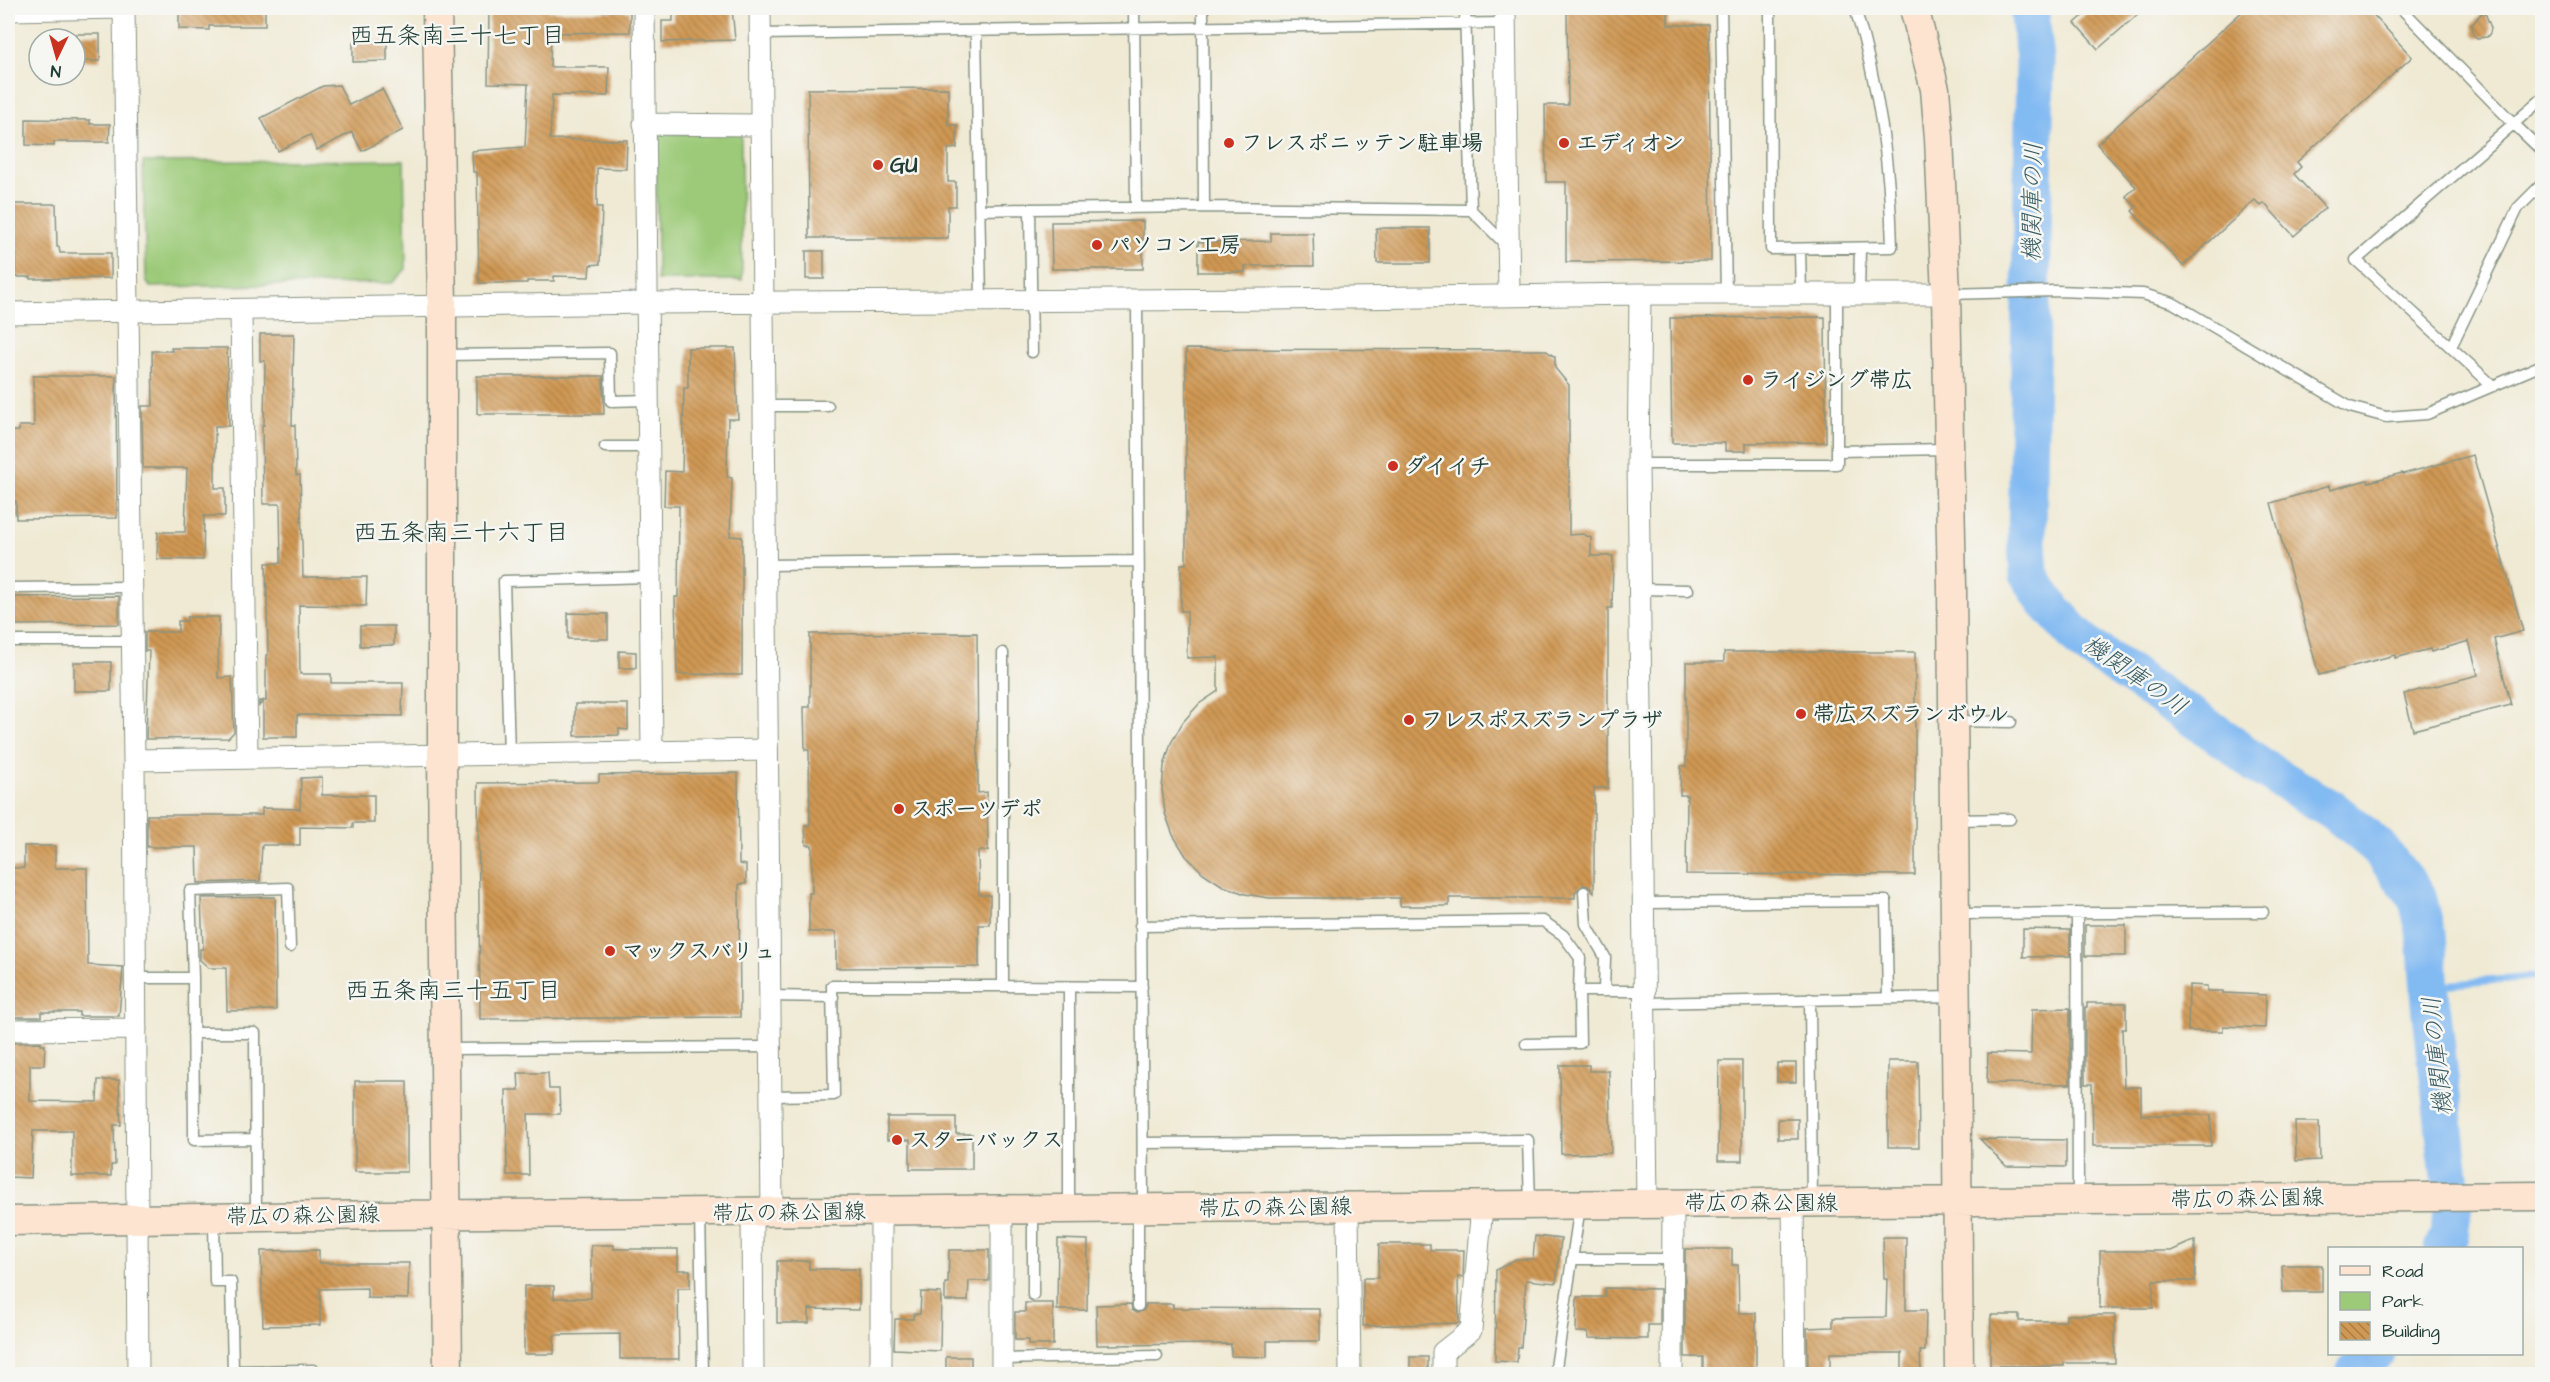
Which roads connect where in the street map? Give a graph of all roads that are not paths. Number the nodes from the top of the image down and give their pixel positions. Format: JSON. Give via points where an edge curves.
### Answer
{"nodes":[{"id":1,"x":124,"y":8,"type":"edge"},
{"id":2,"x":437,"y":8,"type":"edge"},
{"id":3,"x":644,"y":8,"type":"edge"},
{"id":4,"x":760,"y":8,"type":"edge"},
{"id":5,"x":1134,"y":8,"type":"edge"},
{"id":6,"x":1203,"y":8,"type":"edge"},
{"id":7,"x":1465,"y":8,"type":"edge"},
{"id":8,"x":1721,"y":8,"type":"edge"},
{"id":9,"x":1770,"y":8,"type":"edge"},
{"id":10,"x":1855,"y":8,"type":"edge"},
{"id":11,"x":1914,"y":8,"type":"edge"},
{"id":12,"x":2401,"y":8,"type":"edge"},
{"id":13,"x":8,"y":10,"type":"edge"},
{"id":14,"x":1506,"y":15,"type":"edge"},
{"id":15,"x":1466,"y":24,"type":"junction"},
{"id":16,"x":1203,"y":27,"type":"junction"},
{"id":17,"x":1134,"y":28,"type":"junction"},
{"id":18,"x":976,"y":31,"type":"junction"},
{"id":19,"x":760,"y":34,"type":"junction"},
{"id":20,"x":2542,"y":99,"type":"edge"},
{"id":21,"x":644,"y":124,"type":"junction"},
{"id":22,"x":2514,"y":124,"type":"junction"},
{"id":23,"x":760,"y":125,"type":"junction"},
{"id":24,"x":2542,"y":151,"type":"edge"},
{"id":25,"x":2542,"y":184,"type":"edge"},
{"id":26,"x":1204,"y":207,"type":"junction"},
{"id":27,"x":1136,"y":208,"type":"junction"},
{"id":28,"x":1030,"y":209,"type":"junction"},
{"id":29,"x":980,"y":210,"type":"junction"},
{"id":30,"x":1471,"y":210,"type":"junction"},
{"id":31,"x":1509,"y":247,"type":"junction"},
{"id":32,"x":1860,"y":248,"type":"junction"},
{"id":33,"x":1800,"y":249,"type":"junction"},
{"id":34,"x":1640,"y":294,"type":"junction"},
{"id":35,"x":1726,"y":294,"type":"junction"},
{"id":36,"x":1801,"y":294,"type":"junction"},
{"id":37,"x":1837,"y":294,"type":"junction"},
{"id":38,"x":1859,"y":294,"type":"junction"},
{"id":39,"x":1946,"y":294,"type":"junction"},
{"id":40,"x":1509,"y":296,"type":"junction"},
{"id":41,"x":1030,"y":300,"type":"junction"},
{"id":42,"x":1137,"y":300,"type":"junction"},
{"id":43,"x":981,"y":301,"type":"junction"},
{"id":44,"x":647,"y":303,"type":"junction"},
{"id":45,"x":764,"y":303,"type":"junction"},
{"id":46,"x":442,"y":307,"type":"junction"},
{"id":47,"x":241,"y":310,"type":"junction"},
{"id":48,"x":128,"y":312,"type":"junction"},
{"id":49,"x":8,"y":313,"type":"edge"},
{"id":50,"x":2451,"y":347,"type":"junction"},
{"id":51,"x":1032,"y":352,"type":"dead end"},
{"id":52,"x":442,"y":355,"type":"junction"},
{"id":53,"x":2542,"y":365,"type":"edge"},
{"id":54,"x":2493,"y":386,"type":"junction"},
{"id":55,"x":648,"y":400,"type":"junction"},
{"id":56,"x":765,"y":406,"type":"junction"},
{"id":57,"x":828,"y":406,"type":"dead end"},
{"id":58,"x":605,"y":447,"type":"dead end"},
{"id":59,"x":649,"y":447,"type":"junction"},
{"id":60,"x":1949,"y":449,"type":"junction"},
{"id":61,"x":1837,"y":451,"type":"junction"},
{"id":62,"x":1638,"y":464,"type":"junction"},
{"id":63,"x":1138,"y":561,"type":"junction"},
{"id":64,"x":765,"y":565,"type":"junction"},
{"id":65,"x":650,"y":577,"type":"junction"},
{"id":66,"x":131,"y":587,"type":"junction"},
{"id":67,"x":8,"y":588,"type":"edge"},
{"id":68,"x":1640,"y":589,"type":"junction"},
{"id":69,"x":1688,"y":590,"type":"dead end"},
{"id":70,"x":8,"y":640,"type":"edge"},
{"id":71,"x":132,"y":641,"type":"junction"},
{"id":72,"x":1003,"y":653,"type":"dead end"},
{"id":73,"x":1952,"y":721,"type":"junction"},
{"id":74,"x":2012,"y":722,"type":"dead end"},
{"id":75,"x":766,"y":750,"type":"junction"},
{"id":76,"x":652,"y":753,"type":"junction"},
{"id":77,"x":509,"y":754,"type":"junction"},
{"id":78,"x":442,"y":755,"type":"junction"},
{"id":79,"x":247,"y":758,"type":"junction"},
{"id":80,"x":134,"y":760,"type":"junction"},
{"id":81,"x":1954,"y":819,"type":"junction"},
{"id":82,"x":2010,"y":819,"type":"dead end"},
{"id":83,"x":1584,"y":892,"type":"dead end"},
{"id":84,"x":1644,"y":903,"type":"junction"},
{"id":85,"x":2263,"y":912,"type":"dead end"},
{"id":86,"x":2077,"y":913,"type":"junction"},
{"id":87,"x":1953,"y":914,"type":"junction"},
{"id":88,"x":1140,"y":926,"type":"junction"},
{"id":89,"x":290,"y":947,"type":"dead end"},
{"id":90,"x":135,"y":978,"type":"junction"},
{"id":91,"x":193,"y":978,"type":"junction"},
{"id":92,"x":1004,"y":986,"type":"junction"},
{"id":93,"x":1069,"y":987,"type":"junction"},
{"id":94,"x":1142,"y":987,"type":"junction"},
{"id":95,"x":1579,"y":991,"type":"junction"},
{"id":96,"x":1604,"y":991,"type":"junction"},
{"id":97,"x":769,"y":996,"type":"junction"},
{"id":98,"x":833,"y":997,"type":"junction"},
{"id":99,"x":1645,"y":997,"type":"junction"},
{"id":100,"x":1954,"y":997,"type":"junction"},
{"id":101,"x":1888,"y":998,"type":"junction"},
{"id":102,"x":1809,"y":999,"type":"junction"},
{"id":103,"x":136,"y":1029,"type":"junction"},
{"id":104,"x":8,"y":1030,"type":"edge"},
{"id":105,"x":193,"y":1033,"type":"junction"},
{"id":106,"x":1526,"y":1044,"type":"dead end"},
{"id":107,"x":770,"y":1047,"type":"junction"},
{"id":108,"x":445,"y":1049,"type":"junction"},
{"id":109,"x":770,"y":1096,"type":"junction"},
{"id":110,"x":256,"y":1140,"type":"junction"},
{"id":111,"x":1143,"y":1143,"type":"junction"},
{"id":112,"x":2542,"y":1196,"type":"edge"},
{"id":113,"x":2078,"y":1201,"type":"junction"},
{"id":114,"x":1802,"y":1202,"type":"junction"},
{"id":115,"x":1956,"y":1202,"type":"junction"},
{"id":116,"x":1660,"y":1204,"type":"junction"},
{"id":117,"x":1482,"y":1206,"type":"junction"},
{"id":118,"x":1530,"y":1206,"type":"junction"},
{"id":119,"x":1580,"y":1206,"type":"junction"},
{"id":120,"x":1348,"y":1208,"type":"junction"},
{"id":121,"x":1069,"y":1210,"type":"junction"},
{"id":122,"x":1140,"y":1210,"type":"junction"},
{"id":123,"x":1002,"y":1211,"type":"junction"},
{"id":124,"x":1032,"y":1211,"type":"junction"},
{"id":125,"x":881,"y":1212,"type":"junction"},
{"id":126,"x":762,"y":1213,"type":"junction"},
{"id":127,"x":700,"y":1214,"type":"junction"},
{"id":128,"x":447,"y":1215,"type":"junction"},
{"id":129,"x":256,"y":1217,"type":"junction"},
{"id":130,"x":137,"y":1218,"type":"junction"},
{"id":131,"x":214,"y":1218,"type":"junction"},
{"id":132,"x":8,"y":1221,"type":"edge"},
{"id":133,"x":1572,"y":1259,"type":"junction"},
{"id":134,"x":1673,"y":1259,"type":"junction"},
{"id":135,"x":1033,"y":1295,"type":"dead end"},
{"id":136,"x":1138,"y":1306,"type":"dead end"},
{"id":137,"x":1157,"y":1356,"type":"dead end"},
{"id":138,"x":1002,"y":1366,"type":"edge"},
{"id":139,"x":313,"y":1370,"type":"dead end"},
{"id":140,"x":233,"y":1373,"type":"edge"},
{"id":141,"x":138,"y":1374,"type":"edge"},
{"id":142,"x":448,"y":1374,"type":"edge"},
{"id":143,"x":703,"y":1374,"type":"edge"},
{"id":144,"x":753,"y":1374,"type":"edge"},
{"id":145,"x":881,"y":1374,"type":"edge"},
{"id":146,"x":1350,"y":1374,"type":"edge"},
{"id":147,"x":1443,"y":1374,"type":"edge"},
{"id":148,"x":1555,"y":1374,"type":"edge"},
{"id":149,"x":1672,"y":1374,"type":"edge"},
{"id":150,"x":1795,"y":1374,"type":"edge"},
{"id":151,"x":1959,"y":1374,"type":"edge"}],
"edges":[{"from":1,"to":13,"type":"street"},
{"from":1,"to":48,"type":"street"},
{"from":2,"to":46,"type":"street"},
{"from":3,"to":21,"type":"street"},
{"from":4,"to":19,"type":"street"},
{"from":5,"to":17,"type":"lane"},
{"from":6,"to":16,"type":"lane"},
{"from":7,"to":15,"type":"lane"},
{"from":8,"to":35,"type":"lane"},
{"from":9,"to":33,"type":"lane","via":[[1771,249]]},
{"from":10,"to":32,"type":"lane","via":[[1879,98],[1891,195],[1892,247]]},
{"from":11,"to":39,"type":"street","via":[[1935,89]]},
{"from":12,"to":22,"type":"lane"},
{"from":14,"to":15,"type":"lane"},
{"from":14,"to":31,"type":"street"},
{"from":15,"to":16,"type":"lane"},
{"from":15,"to":30,"type":"lane"},
{"from":16,"to":17,"type":"lane"},
{"from":16,"to":26,"type":"lane"},
{"from":17,"to":18,"type":"lane"},
{"from":17,"to":27,"type":"lane"},
{"from":18,"to":19,"type":"lane"},
{"from":18,"to":29,"type":"lane"},
{"from":19,"to":23,"type":"street"},
{"from":20,"to":22,"type":"lane"},
{"from":21,"to":23,"type":"street"},
{"from":21,"to":44,"type":"street"},
{"from":22,"to":24,"type":"lane"},
{"from":22,"to":50,"type":"lane","via":[[2356,260]]},
{"from":23,"to":45,"type":"street"},
{"from":25,"to":50,"type":"lane","via":[[2518,208]]},
{"from":26,"to":27,"type":"lane"},
{"from":26,"to":30,"type":"lane"},
{"from":27,"to":28,"type":"lane"},
{"from":28,"to":29,"type":"lane"},
{"from":28,"to":41,"type":"lane"},
{"from":29,"to":43,"type":"lane"},
{"from":30,"to":31,"type":"lane"},
{"from":31,"to":40,"type":"street"},
{"from":32,"to":33,"type":"lane"},
{"from":32,"to":38,"type":"lane"},
{"from":33,"to":36,"type":"lane"},
{"from":34,"to":35,"type":"street"},
{"from":34,"to":40,"type":"street"},
{"from":34,"to":62,"type":"street"},
{"from":35,"to":36,"type":"street"},
{"from":36,"to":37,"type":"street"},
{"from":37,"to":38,"type":"street"},
{"from":37,"to":61,"type":"lane"},
{"from":38,"to":39,"type":"street"},
{"from":39,"to":54,"type":"lane","via":[[2143,294],[2173,303],[2350,407],[2386,417],[2427,414]]},
{"from":39,"to":60,"type":"street"},
{"from":40,"to":42,"type":"street"},
{"from":41,"to":42,"type":"street"},
{"from":41,"to":43,"type":"street"},
{"from":41,"to":51,"type":"lane"},
{"from":42,"to":63,"type":"lane"},
{"from":43,"to":45,"type":"street"},
{"from":44,"to":45,"type":"street"},
{"from":44,"to":46,"type":"street"},
{"from":44,"to":55,"type":"street"},
{"from":45,"to":56,"type":"street"},
{"from":46,"to":47,"type":"street"},
{"from":46,"to":52,"type":"street"},
{"from":47,"to":48,"type":"street"},
{"from":47,"to":79,"type":"street"},
{"from":48,"to":49,"type":"street"},
{"from":48,"to":66,"type":"street"},
{"from":50,"to":54,"type":"lane"},
{"from":52,"to":55,"type":"lane","via":[[610,353],[611,401]]},
{"from":52,"to":78,"type":"street"},
{"from":53,"to":54,"type":"lane"},
{"from":55,"to":59,"type":"street"},
{"from":56,"to":57,"type":"lane"},
{"from":56,"to":64,"type":"street"},
{"from":58,"to":59,"type":"lane"},
{"from":59,"to":65,"type":"street"},
{"from":60,"to":61,"type":"lane"},
{"from":60,"to":73,"type":"street"},
{"from":61,"to":62,"type":"lane","via":[[1837,464]]},
{"from":62,"to":68,"type":"street"},
{"from":63,"to":64,"type":"lane"},
{"from":63,"to":88,"type":"lane"},
{"from":64,"to":75,"type":"street"},
{"from":65,"to":76,"type":"street"},
{"from":65,"to":77,"type":"lane","via":[[504,581]]},
{"from":66,"to":67,"type":"lane"},
{"from":66,"to":71,"type":"street"},
{"from":68,"to":69,"type":"lane"},
{"from":68,"to":84,"type":"street"},
{"from":70,"to":71,"type":"lane"},
{"from":71,"to":80,"type":"street"},
{"from":72,"to":92,"type":"lane"},
{"from":73,"to":74,"type":"lane"},
{"from":73,"to":81,"type":"street"},
{"from":75,"to":76,"type":"street"},
{"from":75,"to":97,"type":"street"},
{"from":76,"to":77,"type":"street"},
{"from":77,"to":78,"type":"street"},
{"from":78,"to":79,"type":"street"},
{"from":78,"to":108,"type":"street"},
{"from":79,"to":80,"type":"street"},
{"from":80,"to":90,"type":"street"},
{"from":81,"to":82,"type":"lane"},
{"from":81,"to":87,"type":"street"},
{"from":83,"to":96,"type":"lane","via":[[1587,924],[1605,957]]},
{"from":84,"to":99,"type":"street"},
{"from":84,"to":101,"type":"lane","via":[[1886,902]]},
{"from":85,"to":86,"type":"lane"},
{"from":86,"to":87,"type":"lane"},
{"from":86,"to":113,"type":"lane"},
{"from":87,"to":100,"type":"street"},
{"from":88,"to":94,"type":"lane"},
{"from":88,"to":95,"type":"lane","via":[[1543,921],[1563,935],[1580,958]]},
{"from":89,"to":91,"type":"lane","via":[[288,888],[190,891]]},
{"from":90,"to":91,"type":"lane"},
{"from":90,"to":103,"type":"street"},
{"from":91,"to":105,"type":"lane"},
{"from":92,"to":93,"type":"lane"},
{"from":92,"to":98,"type":"lane","via":[[832,986]]},
{"from":93,"to":94,"type":"lane"},
{"from":93,"to":121,"type":"lane"},
{"from":94,"to":111,"type":"lane"},
{"from":95,"to":96,"type":"lane"},
{"from":95,"to":106,"type":"lane","via":[[1580,1043]]},
{"from":96,"to":99,"type":"lane"},
{"from":97,"to":98,"type":"lane"},
{"from":97,"to":107,"type":"street"},
{"from":98,"to":109,"type":"lane","via":[[834,1095]]},
{"from":99,"to":102,"type":"lane"},
{"from":99,"to":116,"type":"street"},
{"from":100,"to":101,"type":"lane"},
{"from":100,"to":115,"type":"street"},
{"from":101,"to":102,"type":"lane"},
{"from":102,"to":114,"type":"lane"},
{"from":103,"to":104,"type":"street"},
{"from":103,"to":130,"type":"street"},
{"from":105,"to":110,"type":"lane","via":[[194,1140]]},
{"from":105,"to":110,"type":"lane","via":[[255,1033]]},
{"from":107,"to":108,"type":"lane"},
{"from":107,"to":109,"type":"street"},
{"from":108,"to":128,"type":"street"},
{"from":109,"to":126,"type":"street"},
{"from":110,"to":129,"type":"lane"},
{"from":111,"to":118,"type":"lane","via":[[1528,1140]]},
{"from":111,"to":122,"type":"lane"},
{"from":112,"to":113,"type":"street","name":"帯広の森公園線"},
{"from":113,"to":115,"type":"street","name":"帯広の森公園線"},
{"from":114,"to":115,"type":"street","name":"帯広の森公園線"},
{"from":114,"to":116,"type":"street","name":"帯広の森公園線"},
{"from":114,"to":150,"type":"street"},
{"from":115,"to":151,"type":"street"},
{"from":116,"to":119,"type":"street","name":"帯広の森公園線"},
{"from":116,"to":134,"type":"street"},
{"from":117,"to":118,"type":"street","name":"帯広の森公園線"},
{"from":117,"to":120,"type":"street","name":"帯広の森公園線"},
{"from":117,"to":147,"type":"street","via":[[1471,1330],[1443,1352]]},
{"from":118,"to":119,"type":"street","name":"帯広の森公園線"},
{"from":119,"to":133,"type":"lane"},
{"from":120,"to":122,"type":"street","name":"帯広の森公園線"},
{"from":120,"to":146,"type":"street"},
{"from":121,"to":122,"type":"street","name":"帯広の森公園線"},
{"from":121,"to":124,"type":"street","name":"帯広の森公園線"},
{"from":122,"to":136,"type":"lane"},
{"from":123,"to":124,"type":"street","name":"帯広の森公園線"},
{"from":123,"to":125,"type":"street","name":"帯広の森公園線"},
{"from":123,"to":138,"type":"street"},
{"from":124,"to":135,"type":"lane"},
{"from":125,"to":126,"type":"street","name":"帯広の森公園線"},
{"from":125,"to":145,"type":"street"},
{"from":126,"to":127,"type":"street","name":"帯広の森公園線"},
{"from":126,"to":144,"type":"street"},
{"from":127,"to":128,"type":"street","name":"帯広の森公園線"},
{"from":127,"to":143,"type":"lane"},
{"from":128,"to":129,"type":"street","name":"帯広の森公園線"},
{"from":128,"to":142,"type":"street"},
{"from":129,"to":131,"type":"street","name":"帯広の森公園線"},
{"from":130,"to":131,"type":"street","name":"帯広の森公園線"},
{"from":130,"to":132,"type":"street","name":"帯広の森公園線"},
{"from":130,"to":141,"type":"street"},
{"from":131,"to":140,"type":"lane","via":[[215,1282],[231,1282]]},
{"from":133,"to":134,"type":"lane"},
{"from":133,"to":148,"type":"lane"},
{"from":134,"to":149,"type":"street"},
{"from":137,"to":138,"type":"lane"},
{"from":139,"to":140,"type":"lane"}]}
